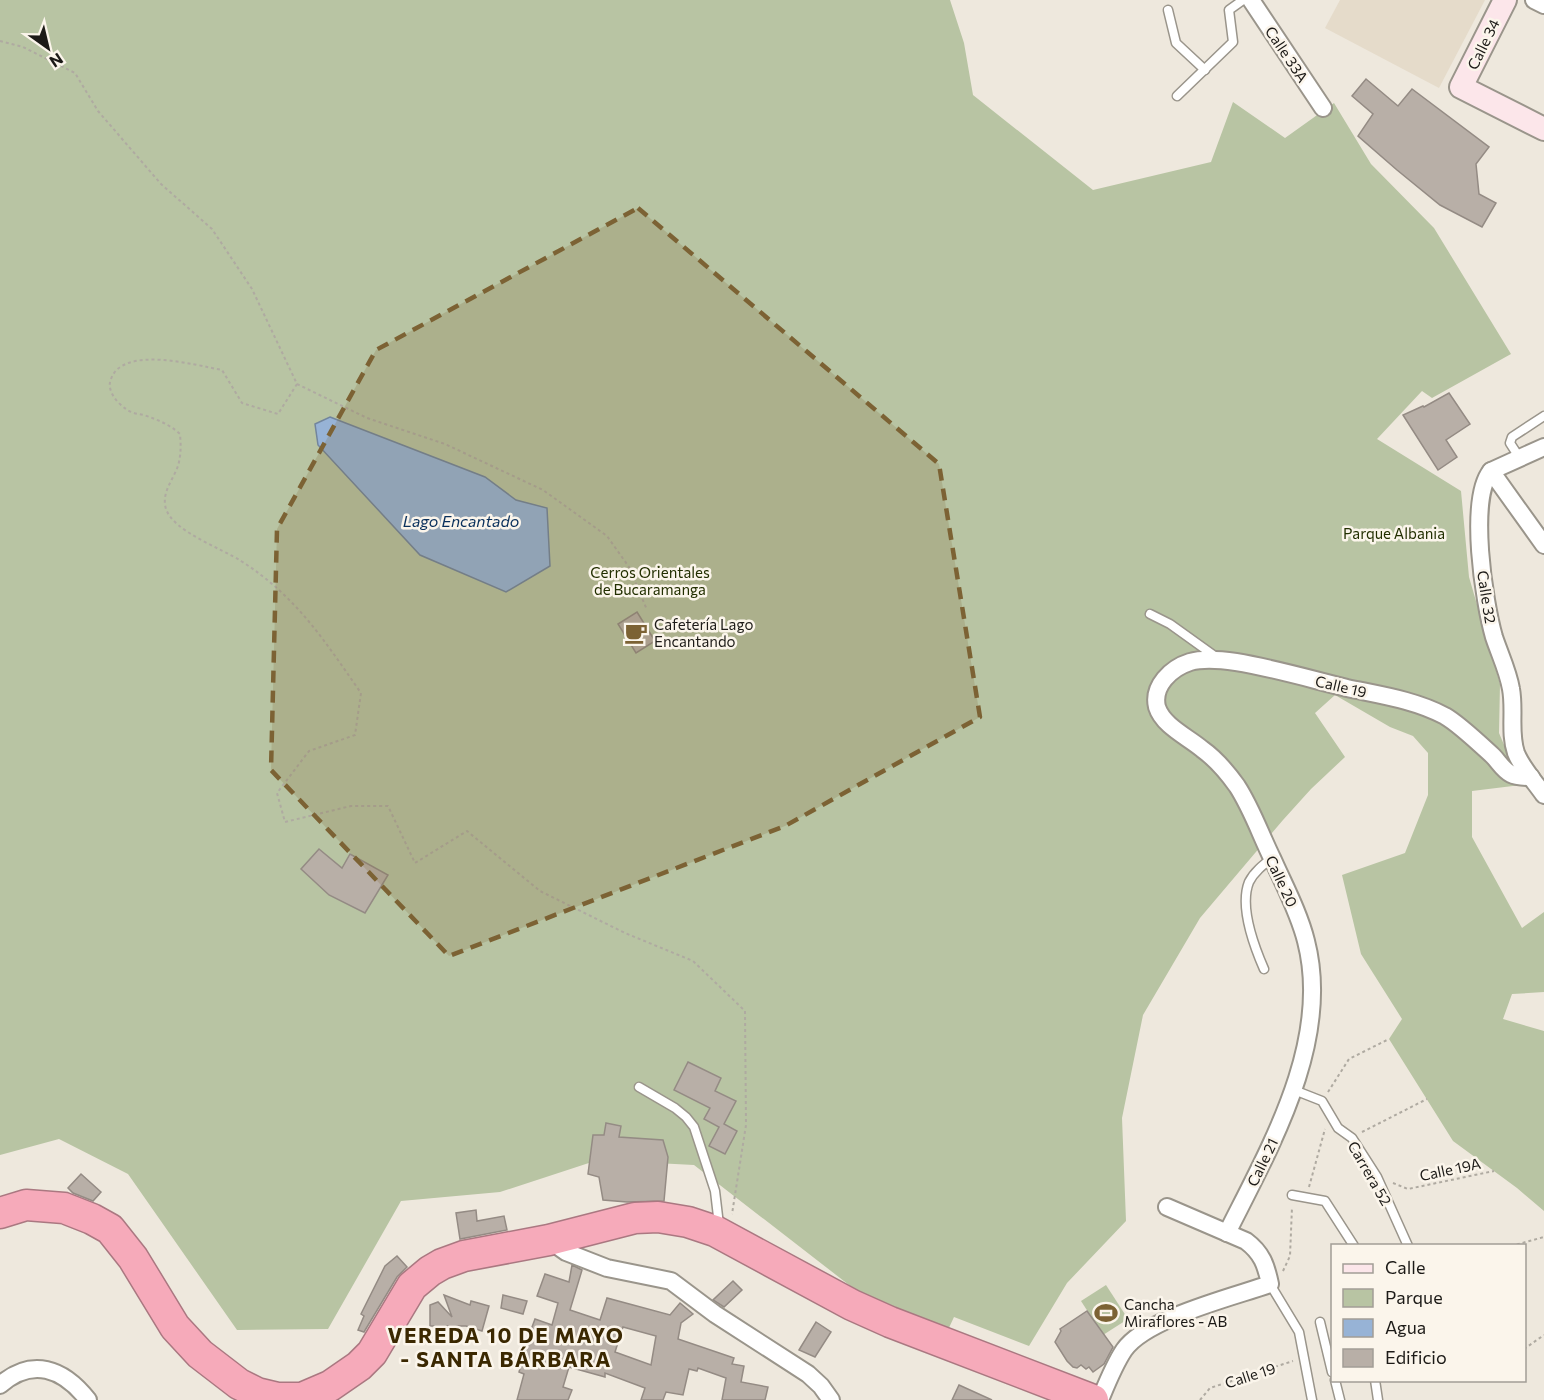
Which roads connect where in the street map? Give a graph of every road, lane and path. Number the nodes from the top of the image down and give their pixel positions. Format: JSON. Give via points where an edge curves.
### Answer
{"nodes":[{"id":1,"x":1243,"y":0,"type":"edge"},
{"id":2,"x":1251,"y":0,"type":"edge"},
{"id":3,"x":1504,"y":0,"type":"edge"},
{"id":4,"x":1534,"y":0,"type":"edge"},
{"id":5,"x":1544,"y":5,"type":"edge"},
{"id":6,"x":1168,"y":10,"type":"dead end"},
{"id":7,"x":0,"y":41,"type":"edge"},
{"id":8,"x":1204,"y":70,"type":"junction"},
{"id":9,"x":1177,"y":96,"type":"dead end"},
{"id":10,"x":1323,"y":108,"type":"dead end"},
{"id":11,"x":1544,"y":129,"type":"edge"},
{"id":12,"x":297,"y":384,"type":"junction"},
{"id":13,"x":1544,"y":416,"type":"edge"},
{"id":14,"x":1544,"y":447,"type":"edge"},
{"id":15,"x":1518,"y":458,"type":"junction"},
{"id":16,"x":1491,"y":471,"type":"junction"},
{"id":17,"x":1544,"y":545,"type":"edge"},
{"id":18,"x":647,"y":610,"type":"dead end"},
{"id":19,"x":1150,"y":614,"type":"dead end"},
{"id":20,"x":1221,"y":661,"type":"junction"},
{"id":21,"x":1158,"y":709,"type":"joint"},
{"id":22,"x":1531,"y":777,"type":"junction"},
{"id":23,"x":1544,"y":795,"type":"edge"},
{"id":24,"x":1272,"y":858,"type":"junction"},
{"id":25,"x":1264,"y":969,"type":"dead end"},
{"id":26,"x":1389,"y":1039,"type":"dead end"},
{"id":27,"x":639,"y":1087,"type":"dead end"},
{"id":28,"x":1294,"y":1090,"type":"junction"},
{"id":29,"x":1427,"y":1099,"type":"dead end"},
{"id":30,"x":1322,"y":1101,"type":"junction"},
{"id":31,"x":1330,"y":1112,"type":"junction"},
{"id":32,"x":1352,"y":1138,"type":"junction"},
{"id":33,"x":1494,"y":1171,"type":"dead end"},
{"id":34,"x":1377,"y":1178,"type":"junction"},
{"id":35,"x":1292,"y":1195,"type":"joint"},
{"id":36,"x":1306,"y":1197,"type":"junction"},
{"id":37,"x":1167,"y":1207,"type":"dead end"},
{"id":38,"x":0,"y":1213,"type":"edge"},
{"id":39,"x":1227,"y":1233,"type":"junction"},
{"id":40,"x":724,"y":1237,"type":"junction"},
{"id":41,"x":1544,"y":1238,"type":"edge"},
{"id":42,"x":549,"y":1239,"type":"junction"},
{"id":43,"x":1353,"y":1244,"type":"edge"},
{"id":44,"x":1408,"y":1244,"type":"edge"},
{"id":45,"x":1515,"y":1244,"type":"edge"},
{"id":46,"x":1270,"y":1284,"type":"junction"},
{"id":47,"x":1320,"y":1322,"type":"dead end"},
{"id":48,"x":1544,"y":1335,"type":"edge"},
{"id":49,"x":1526,"y":1348,"type":"edge"},
{"id":50,"x":1304,"y":1357,"type":"junction"},
{"id":51,"x":1331,"y":1368,"type":"edge"},
{"id":52,"x":1336,"y":1382,"type":"edge"},
{"id":53,"x":1375,"y":1382,"type":"edge"},
{"id":54,"x":1102,"y":1383,"type":"edge"},
{"id":55,"x":0,"y":1385,"type":"edge"},
{"id":56,"x":88,"y":1400,"type":"edge"},
{"id":57,"x":831,"y":1400,"type":"edge"},
{"id":58,"x":1100,"y":1400,"type":"edge"},
{"id":59,"x":1200,"y":1400,"type":"edge"},
{"id":60,"x":1312,"y":1400,"type":"edge"},
{"id":61,"x":1340,"y":1400,"type":"edge"},
{"id":62,"x":1378,"y":1400,"type":"edge"}],
"edges":[{"from":1,"to":8,"type":"lane","via":[[1229,10],[1233,42]]},
{"from":2,"to":10,"type":"street","name":"Calle 33A"},
{"from":3,"to":11,"type":"street","name":"Calle 34","via":[[1461,87]]},
{"from":4,"to":5,"type":"street"},
{"from":6,"to":8,"type":"lane","via":[[1176,43]]},
{"from":7,"to":12,"type":"path","via":[[23,47],[75,73],[98,111],[160,184],[212,229],[252,289]]},
{"from":8,"to":9,"type":"lane"},
{"from":12,"to":18,"type":"path","via":[[367,418],[445,444],[543,490],[607,536],[629,567]]},
{"from":12,"to":40,"type":"path","via":[[278,414],[242,403],[222,370],[138,359],[119,365],[109,384],[113,396],[128,411],[169,424],[180,435],[182,451],[164,501],[167,512],[177,523],[285,593],[319,631],[361,693],[355,735],[309,751],[277,793],[285,822],[351,806],[388,806],[416,863],[467,831],[540,891],[693,961],[745,1011],[746,1125]]},
{"from":13,"to":15,"type":"lane","via":[[1512,437],[1510,443]]},
{"from":14,"to":15,"type":"street"},
{"from":15,"to":16,"type":"street"},
{"from":16,"to":17,"type":"street"},
{"from":16,"to":22,"type":"street","name":"Calle 32","via":[[1479,501],[1485,592],[1511,690],[1515,752]]},
{"from":19,"to":20,"type":"lane"},
{"from":20,"to":21,"type":"street","name":"Calle 19","via":[[1189,662],[1170,673],[1158,688]]},
{"from":20,"to":22,"type":"street","name":"Calle 19","via":[[1258,666],[1415,704],[1447,717],[1512,775]]},
{"from":21,"to":24,"type":"street","name":"Calle 20","via":[[1162,717],[1227,772],[1243,795]]},
{"from":22,"to":23,"type":"street","name":"Calle 32"},
{"from":24,"to":25,"type":"lane","via":[[1249,882],[1246,900],[1252,940]]},
{"from":24,"to":28,"type":"street","name":"Calle 20","via":[[1306,941],[1314,989]]},
{"from":26,"to":30,"type":"path","via":[[1349,1059]]},
{"from":27,"to":40,"type":"lane","via":[[675,1107],[693,1127],[715,1191]]},
{"from":28,"to":30,"type":"lane"},
{"from":28,"to":39,"type":"street","name":"Calle 21","via":[[1268,1154]]},
{"from":29,"to":32,"type":"path"},
{"from":30,"to":31,"type":"lane","name":"Carrera 52"},
{"from":31,"to":32,"type":"lane","name":"Carrera 52","via":[[1338,1128]]},
{"from":31,"to":36,"type":"path"},
{"from":32,"to":34,"type":"lane","name":"Carrera 52"},
{"from":33,"to":34,"type":"path","name":"Calle 19A","via":[[1408,1189]]},
{"from":34,"to":44,"type":"lane","name":"Carrera 52"},
{"from":35,"to":36,"type":"lane"},
{"from":35,"to":46,"type":"path","via":[[1290,1256],[1282,1274]]},
{"from":36,"to":43,"type":"lane","via":[[1325,1201]]},
{"from":37,"to":39,"type":"street"},
{"from":38,"to":42,"type":"highway","via":[[26,1205],[64,1208],[110,1229],[133,1258],[175,1327],[200,1354],[239,1384],[257,1393],[290,1399],[330,1386],[367,1359],[406,1293],[430,1271],[464,1256]]},
{"from":39,"to":46,"type":"street","via":[[1257,1249]]},
{"from":40,"to":42,"type":"highway","via":[[688,1222],[658,1217],[635,1218]]},
{"from":40,"to":54,"type":"highway","via":[[890,1322]]},
{"from":41,"to":45,"type":"path"},
{"from":42,"to":57,"type":"street","via":[[567,1252],[607,1268],[671,1281],[808,1374]]},
{"from":46,"to":50,"type":"lane","via":[[1299,1332]]},
{"from":46,"to":54,"type":"street","via":[[1160,1322],[1125,1349]]},
{"from":47,"to":51,"type":"lane"},
{"from":48,"to":49,"type":"path"},
{"from":50,"to":59,"type":"path","name":"Calle 19","via":[[1210,1388]]},
{"from":50,"to":60,"type":"lane"},
{"from":52,"to":61,"type":"lane"},
{"from":53,"to":62,"type":"lane"},
{"from":54,"to":58,"type":"street"},
{"from":55,"to":56,"type":"street","via":[[25,1370],[41,1368],[58,1374]]}]}
